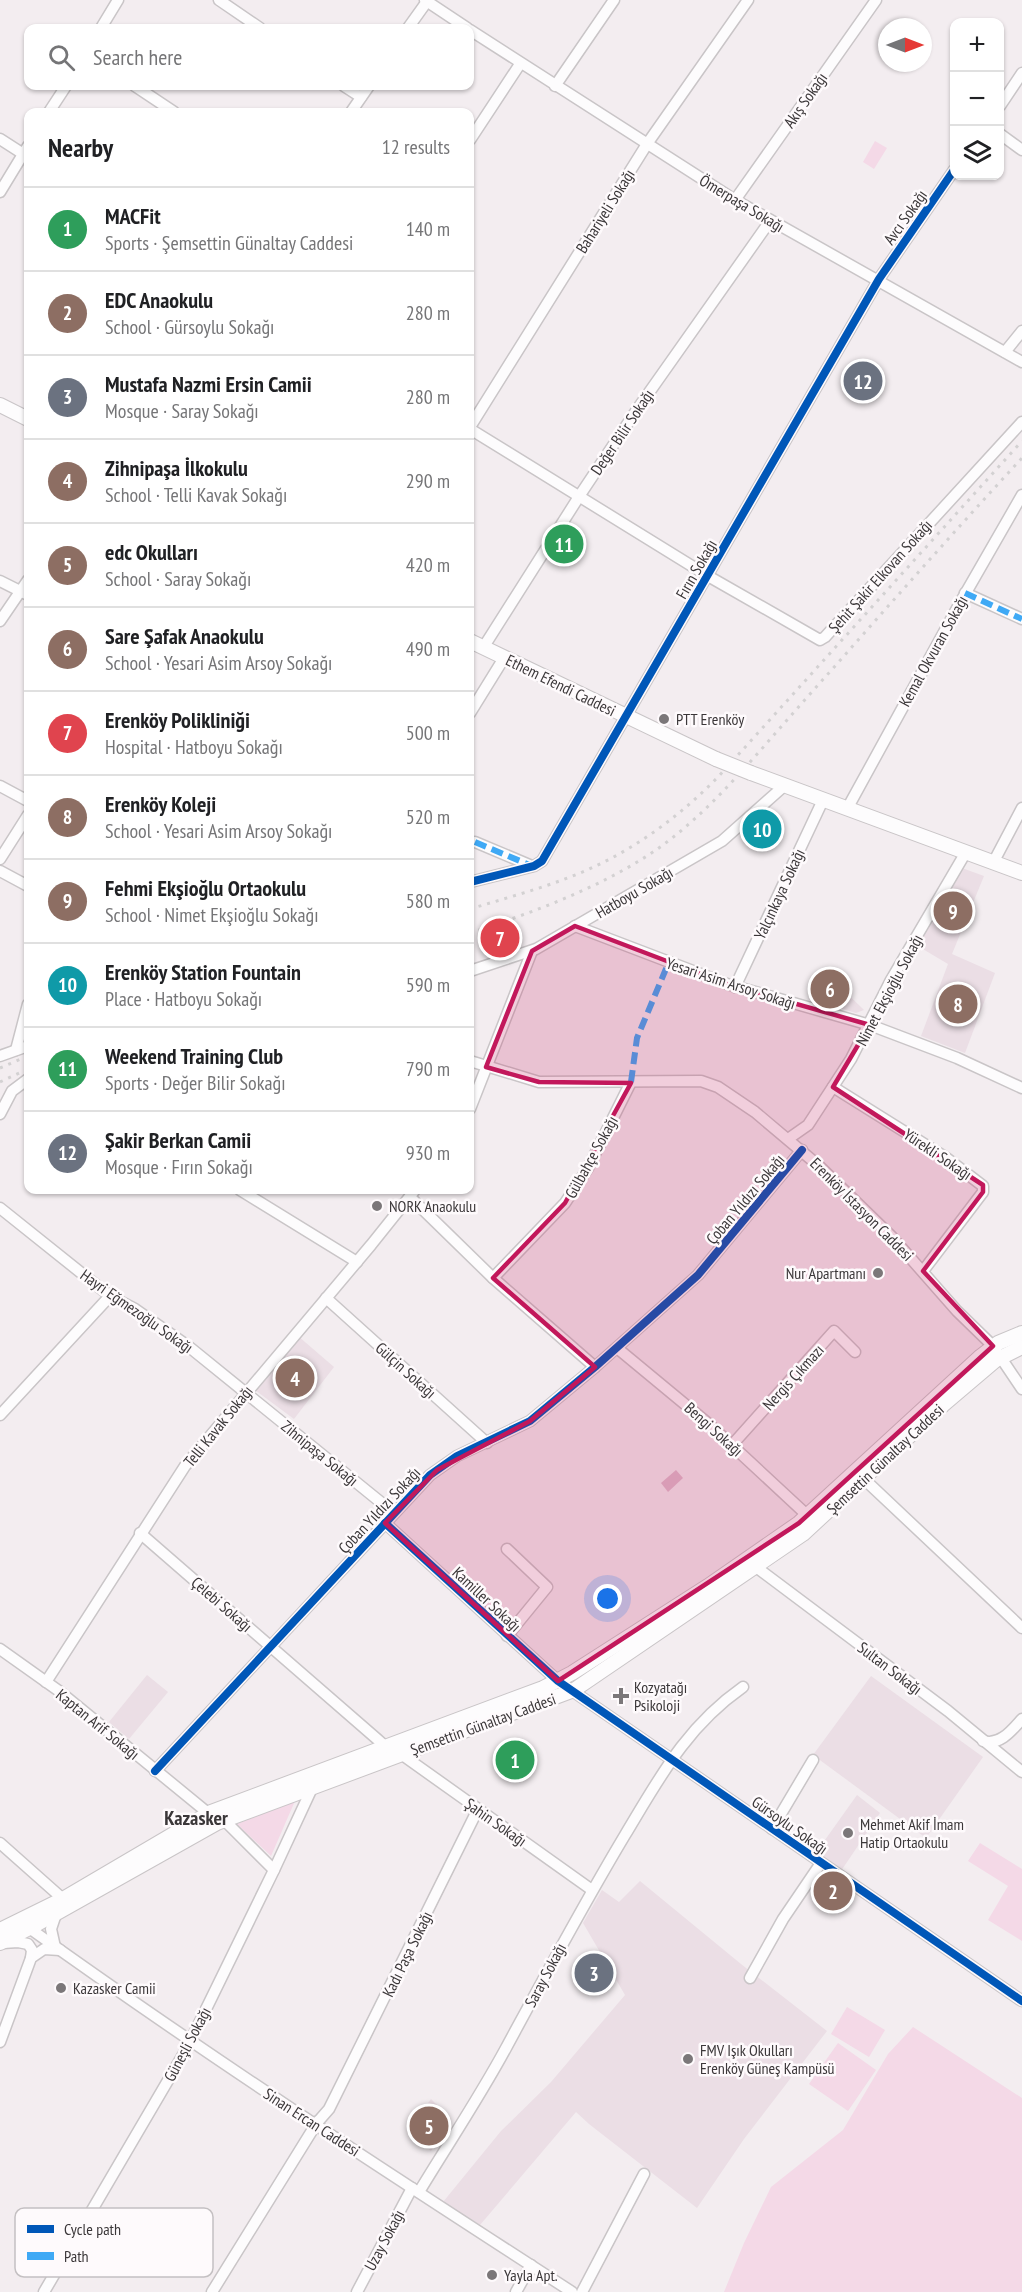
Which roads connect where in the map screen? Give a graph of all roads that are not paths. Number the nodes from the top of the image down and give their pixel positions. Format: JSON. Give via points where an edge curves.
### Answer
{"nodes":[{"id":1,"x":118,"y":0,"type":"edge"},
{"id":2,"x":219,"y":0,"type":"edge"},
{"id":3,"x":426,"y":0,"type":"edge"},
{"id":4,"x":614,"y":0,"type":"edge"},
{"id":5,"x":748,"y":0,"type":"edge"},
{"id":6,"x":876,"y":0,"type":"edge"},
{"id":7,"x":103,"y":24,"type":"edge"},
{"id":8,"x":254,"y":24,"type":"edge"},
{"id":9,"x":411,"y":24,"type":"edge"},
{"id":10,"x":461,"y":24,"type":"edge"},
{"id":11,"x":474,"y":33,"type":"edge"},
{"id":12,"x":520,"y":64,"type":"junction"},
{"id":13,"x":1022,"y":74,"type":"edge"},
{"id":14,"x":555,"y":86,"type":"junction"},
{"id":15,"x":63,"y":90,"type":"edge"},
{"id":16,"x":141,"y":90,"type":"edge"},
{"id":17,"x":350,"y":90,"type":"edge"},
{"id":18,"x":366,"y":90,"type":"edge"},
{"id":19,"x":361,"y":97,"type":"junction"},
{"id":20,"x":1004,"y":99,"type":"edge"},
{"id":21,"x":52,"y":108,"type":"edge"},
{"id":22,"x":168,"y":108,"type":"edge"},
{"id":23,"x":354,"y":108,"type":"edge"},
{"id":24,"x":474,"y":134,"type":"edge"},
{"id":25,"x":1004,"y":137,"type":"edge"},
{"id":26,"x":0,"y":139,"type":"edge"},
{"id":27,"x":647,"y":144,"type":"junction"},
{"id":28,"x":1022,"y":150,"type":"edge"},
{"id":29,"x":24,"y":151,"type":"edge"},
{"id":30,"x":24,"y":157,"type":"edge"},
{"id":31,"x":950,"y":176,"type":"edge"},
{"id":32,"x":0,"y":192,"type":"edge"},
{"id":33,"x":735,"y":200,"type":"junction"},
{"id":34,"x":770,"y":221,"type":"junction"},
{"id":35,"x":879,"y":280,"type":"junction"},
{"id":36,"x":1022,"y":331,"type":"edge"},
{"id":37,"x":1005,"y":352,"type":"junction"},
{"id":38,"x":1022,"y":362,"type":"edge"},
{"id":39,"x":0,"y":405,"type":"edge"},
{"id":40,"x":24,"y":417,"type":"edge"},
{"id":41,"x":474,"y":422,"type":"edge"},
{"id":42,"x":1022,"y":422,"type":"edge"},
{"id":43,"x":474,"y":430,"type":"edge"},
{"id":44,"x":580,"y":495,"type":"junction"},
{"id":45,"x":1022,"y":495,"type":"edge"},
{"id":46,"x":708,"y":576,"type":"junction"},
{"id":47,"x":0,"y":581,"type":"edge"},
{"id":48,"x":24,"y":593,"type":"edge"},
{"id":49,"x":965,"y":593,"type":"junction"},
{"id":50,"x":24,"y":594,"type":"edge"},
{"id":51,"x":1022,"y":619,"type":"edge"},
{"id":52,"x":0,"y":621,"type":"edge"},
{"id":53,"x":474,"y":643,"type":"edge"},
{"id":54,"x":483,"y":648,"type":"junction"},
{"id":55,"x":504,"y":658,"type":"junction"},
{"id":56,"x":474,"y":707,"type":"edge"},
{"id":57,"x":627,"y":717,"type":"junction"},
{"id":58,"x":0,"y":786,"type":"edge"},
{"id":59,"x":784,"y":786,"type":"junction"},
{"id":60,"x":24,"y":799,"type":"edge"},
{"id":61,"x":823,"y":800,"type":"junction"},
{"id":62,"x":1022,"y":808,"type":"edge"},
{"id":63,"x":847,"y":809,"type":"junction"},
{"id":64,"x":24,"y":821,"type":"edge"},
{"id":65,"x":475,"y":842,"type":"dead end"},
{"id":66,"x":966,"y":852,"type":"junction"},
{"id":67,"x":0,"y":859,"type":"edge"},
{"id":68,"x":993,"y":862,"type":"junction"},
{"id":69,"x":532,"y":866,"type":"junction"},
{"id":70,"x":0,"y":871,"type":"edge"},
{"id":71,"x":1022,"y":873,"type":"edge"},
{"id":72,"x":474,"y":881,"type":"edge"},
{"id":73,"x":24,"y":884,"type":"edge"},
{"id":74,"x":575,"y":926,"type":"junction"},
{"id":75,"x":532,"y":951,"type":"junction"},
{"id":76,"x":474,"y":970,"type":"edge"},
{"id":77,"x":735,"y":987,"type":"junction"},
{"id":78,"x":24,"y":1019,"type":"edge"},
{"id":79,"x":870,"y":1024,"type":"junction"},
{"id":80,"x":24,"y":1047,"type":"edge"},
{"id":81,"x":16,"y":1050,"type":"junction"},
{"id":82,"x":0,"y":1056,"type":"edge"},
{"id":83,"x":474,"y":1062,"type":"edge"},
{"id":84,"x":486,"y":1067,"type":"junction"},
{"id":85,"x":24,"y":1082,"type":"edge"},
{"id":86,"x":631,"y":1082,"type":"junction"},
{"id":87,"x":16,"y":1087,"type":"junction"},
{"id":88,"x":833,"y":1087,"type":"junction"},
{"id":89,"x":1022,"y":1088,"type":"edge"},
{"id":90,"x":24,"y":1090,"type":"edge"},
{"id":91,"x":474,"y":1098,"type":"edge"},
{"id":92,"x":0,"y":1113,"type":"edge"},
{"id":93,"x":808,"y":1125,"type":"junction"},
{"id":94,"x":788,"y":1139,"type":"junction"},
{"id":95,"x":802,"y":1150,"type":"junction"},
{"id":96,"x":258,"y":1194,"type":"edge"},
{"id":97,"x":411,"y":1194,"type":"edge"},
{"id":98,"x":413,"y":1194,"type":"edge"},
{"id":99,"x":0,"y":1208,"type":"edge"},
{"id":100,"x":357,"y":1262,"type":"junction"},
{"id":101,"x":923,"y":1271,"type":"junction"},
{"id":102,"x":493,"y":1278,"type":"junction"},
{"id":103,"x":110,"y":1296,"type":"junction"},
{"id":104,"x":326,"y":1298,"type":"junction"},
{"id":105,"x":1022,"y":1333,"type":"edge"},
{"id":106,"x":1022,"y":1347,"type":"edge"},
{"id":107,"x":617,"y":1348,"type":"junction"},
{"id":108,"x":855,"y":1352,"type":"dead end"},
{"id":109,"x":996,"y":1352,"type":"junction"},
{"id":110,"x":596,"y":1367,"type":"junction"},
{"id":111,"x":1022,"y":1389,"type":"edge"},
{"id":112,"x":245,"y":1392,"type":"junction"},
{"id":113,"x":0,"y":1415,"type":"edge"},
{"id":114,"x":487,"y":1443,"type":"junction"},
{"id":115,"x":732,"y":1445,"type":"junction"},
{"id":116,"x":864,"y":1479,"type":"junction"},
{"id":117,"x":394,"y":1513,"type":"junction"},
{"id":118,"x":808,"y":1516,"type":"junction"},
{"id":119,"x":385,"y":1523,"type":"junction"},
{"id":120,"x":140,"y":1533,"type":"junction"},
{"id":121,"x":507,"y":1549,"type":"dead end"},
{"id":122,"x":756,"y":1566,"type":"junction"},
{"id":123,"x":1022,"y":1628,"type":"edge"},
{"id":124,"x":507,"y":1636,"type":"junction"},
{"id":125,"x":271,"y":1645,"type":"junction"},
{"id":126,"x":0,"y":1649,"type":"edge"},
{"id":127,"x":558,"y":1681,"type":"junction"},
{"id":128,"x":46,"y":1682,"type":"junction"},
{"id":129,"x":743,"y":1687,"type":"dead end"},
{"id":130,"x":573,"y":1691,"type":"junction"},
{"id":131,"x":1022,"y":1719,"type":"edge"},
{"id":132,"x":1006,"y":1735,"type":"junction"},
{"id":133,"x":982,"y":1741,"type":"junction"},
{"id":134,"x":385,"y":1747,"type":"junction"},
{"id":135,"x":401,"y":1754,"type":"junction"},
{"id":136,"x":1003,"y":1757,"type":"junction"},
{"id":137,"x":672,"y":1758,"type":"junction"},
{"id":138,"x":813,"y":1760,"type":"dead end"},
{"id":139,"x":378,"y":1762,"type":"junction"},
{"id":140,"x":155,"y":1771,"type":"junction"},
{"id":141,"x":1022,"y":1772,"type":"edge"},
{"id":142,"x":313,"y":1786,"type":"junction"},
{"id":143,"x":478,"y":1809,"type":"junction"},
{"id":144,"x":208,"y":1814,"type":"junction"},
{"id":145,"x":224,"y":1820,"type":"junction"},
{"id":146,"x":772,"y":1829,"type":"junction"},
{"id":147,"x":0,"y":1843,"type":"edge"},
{"id":148,"x":821,"y":1863,"type":"junction"},
{"id":149,"x":274,"y":1870,"type":"junction"},
{"id":150,"x":592,"y":1890,"type":"junction"},
{"id":151,"x":63,"y":1899,"type":"junction"},
{"id":152,"x":56,"y":1914,"type":"junction"},
{"id":153,"x":5,"y":1928,"type":"edge"},
{"id":154,"x":30,"y":1928,"type":"junction"},
{"id":155,"x":0,"y":1943,"type":"edge"},
{"id":156,"x":58,"y":1949,"type":"junction"},
{"id":157,"x":31,"y":1958,"type":"junction"},
{"id":158,"x":750,"y":1978,"type":"dead end"},
{"id":159,"x":1022,"y":2001,"type":"edge"},
{"id":160,"x":190,"y":2041,"type":"junction"},
{"id":161,"x":0,"y":2042,"type":"edge"},
{"id":162,"x":315,"y":2125,"type":"junction"},
{"id":163,"x":644,"y":2174,"type":"dead end"},
{"id":164,"x":416,"y":2190,"type":"junction"},
{"id":165,"x":93,"y":2208,"type":"edge"},
{"id":166,"x":531,"y":2265,"type":"junction"},
{"id":167,"x":53,"y":2277,"type":"edge"},
{"id":168,"x":44,"y":2292,"type":"edge"},
{"id":169,"x":212,"y":2292,"type":"edge"},
{"id":170,"x":357,"y":2292,"type":"edge"},
{"id":171,"x":516,"y":2292,"type":"edge"},
{"id":172,"x":572,"y":2292,"type":"edge"},
{"id":173,"x":582,"y":2292,"type":"edge"}],
"edges":[{"from":1,"to":7,"type":"street"},
{"from":2,"to":8,"type":"street"},
{"from":3,"to":9,"type":"street"},
{"from":3,"to":10,"type":"street","name":"Ömerpaşa Sokağı"},
{"from":4,"to":14,"type":"street"},
{"from":5,"to":27,"type":"street","name":"Bahariyeli Sokağı"},
{"from":6,"to":33,"type":"street","name":"Akış Sokağı"},
{"from":11,"to":12,"type":"street","name":"Ömerpaşa Sokağı"},
{"from":12,"to":14,"type":"street","name":"Ömerpaşa Sokağı"},
{"from":12,"to":24,"type":"street"},
{"from":13,"to":20,"type":"street"},
{"from":14,"to":27,"type":"street","name":"Ömerpaşa Sokağı"},
{"from":15,"to":21,"type":"street"},
{"from":16,"to":22,"type":"street"},
{"from":17,"to":19,"type":"street"},
{"from":18,"to":19,"type":"street"},
{"from":19,"to":23,"type":"street"},
{"from":25,"to":28,"type":"street"},
{"from":26,"to":29,"type":"street"},
{"from":27,"to":33,"type":"street","name":"Ömerpaşa Sokağı"},
{"from":27,"to":41,"type":"street","name":"Bahariyeli Sokağı"},
{"from":30,"to":32,"type":"street"},
{"from":31,"to":35,"type":"street","name":"Avcı Sokağı"},
{"from":33,"to":34,"type":"street","name":"Ömerpaşa Sokağı"},
{"from":34,"to":35,"type":"street","name":"Ömerpaşa Sokağı"},
{"from":34,"to":44,"type":"street","name":"Değer Bilir Sokağı"},
{"from":35,"to":37,"type":"street","name":"Ömerpaşa Sokağı"},
{"from":35,"to":46,"type":"street","name":"Fırın Sokağı"},
{"from":36,"to":37,"type":"street"},
{"from":37,"to":38,"type":"street","name":"Ömerpaşa Sokağı"},
{"from":39,"to":40,"type":"main road"},
{"from":42,"to":46,"type":"street","name":"Şehit Şakir Elkovan Sokağı","via":[[822,639]]},
{"from":43,"to":44,"type":"street","name":"Şehit Şakir Elkovan Sokağı"},
{"from":44,"to":46,"type":"street","name":"Şehit Şakir Elkovan Sokağı"},
{"from":44,"to":54,"type":"street","name":"Değer Bilir Sokağı"},
{"from":45,"to":49,"type":"street","name":"Kemal Okvuran Sokağı"},
{"from":46,"to":57,"type":"street","name":"Fırın Sokağı"},
{"from":47,"to":48,"type":"street"},
{"from":49,"to":51,"type":"street"},
{"from":49,"to":63,"type":"street","name":"Kemal Okvuran Sokağı"},
{"from":50,"to":52,"type":"street"},
{"from":53,"to":54,"type":"main road","name":"Ethem Efendi Caddesi"},
{"from":54,"to":55,"type":"main road","name":"Ethem Efendi Caddesi"},
{"from":55,"to":56,"type":"street"},
{"from":55,"to":57,"type":"main road","name":"Ethem Efendi Caddesi"},
{"from":57,"to":59,"type":"main road","name":"Ethem Efendi Caddesi","bridge":true},
{"from":57,"to":69,"type":"street","name":"Fırın Sokağı","via":[[544,857]]},
{"from":58,"to":60,"type":"street"},
{"from":59,"to":61,"type":"main road"},
{"from":59,"to":74,"type":"street","name":"Hatboyu Sokağı","via":[[722,841]]},
{"from":61,"to":63,"type":"main road"},
{"from":61,"to":77,"type":"street","name":"Yalçınkaya Sokağı"},
{"from":62,"to":68,"type":"street"},
{"from":63,"to":66,"type":"main road"},
{"from":64,"to":67,"type":"street"},
{"from":65,"to":69,"type":"street"},
{"from":66,"to":68,"type":"main road"},
{"from":66,"to":79,"type":"street","name":"Nimet Ekşioğlu Sokağı","via":[[893,976]]},
{"from":68,"to":71,"type":"main road"},
{"from":69,"to":72,"type":"street"},
{"from":70,"to":73,"type":"street"},
{"from":74,"to":75,"type":"street","name":"Hatboyu Sokağı"},
{"from":74,"to":77,"type":"street","name":"Yesari Asim Arsoy Sokağı"},
{"from":75,"to":76,"type":"street","name":"Hatboyu Sokağı"},
{"from":75,"to":84,"type":"street"},
{"from":77,"to":79,"type":"street","name":"Yesari Asim Arsoy Sokağı"},
{"from":78,"to":81,"type":"street"},
{"from":79,"to":88,"type":"street","name":"Nimet Ekşioğlu Sokağı"},
{"from":79,"to":89,"type":"street","name":"Yesari Asim Arsoy Sokağı"},
{"from":80,"to":81,"type":"street"},
{"from":81,"to":82,"type":"street"},
{"from":83,"to":84,"type":"street","name":"Erenköy İstasyon Caddesi"},
{"from":84,"to":86,"type":"street","name":"Erenköy İstasyon Caddesi","via":[[539,1082]]},
{"from":84,"to":91,"type":"street"},
{"from":85,"to":87,"type":"street"},
{"from":86,"to":94,"type":"street","name":"Erenköy İstasyon Caddesi","via":[[709,1083],[750,1108]]},
{"from":86,"to":102,"type":"street","name":"Gülbahçe Sokağı","via":[[588,1168],[565,1203]]},
{"from":87,"to":90,"type":"street"},
{"from":87,"to":92,"type":"street"},
{"from":88,"to":93,"type":"street","name":"Nimet Ekşioğlu Sokağı"},
{"from":88,"to":101,"type":"street","name":"Yürekli Sokağı","via":[[983,1185],[983,1192]]},
{"from":93,"to":94,"type":"street","name":"Nimet Ekşioğlu Sokağı"},
{"from":93,"to":95,"type":"street","name":"Nimet Ekşioğlu Sokağı"},
{"from":94,"to":95,"type":"street","name":"Erenköy İstasyon Caddesi"},
{"from":95,"to":101,"type":"street","name":"Erenköy İstasyon Caddesi"},
{"from":95,"to":107,"type":"street","name":"Çoban Yıldızı Sokağı","via":[[705,1268]]},
{"from":96,"to":100,"type":"street"},
{"from":97,"to":100,"type":"street","name":"Telli Kavak Sokağı"},
{"from":98,"to":102,"type":"street"},
{"from":99,"to":103,"type":"street","name":"Hayri Eğmezoğlu Sokağı"},
{"from":100,"to":104,"type":"street","name":"Telli Kavak Sokağı"},
{"from":101,"to":109,"type":"street","name":"Erenköy İstasyon Caddesi"},
{"from":102,"to":110,"type":"street"},
{"from":103,"to":112,"type":"street","name":"Hayri Eğmezoğlu Sokağı","via":[[172,1334]]},
{"from":103,"to":113,"type":"street"},
{"from":104,"to":112,"type":"street","name":"Telli Kavak Sokağı"},
{"from":104,"to":114,"type":"street","name":"Gülçin Sokağı"},
{"from":105,"to":109,"type":"main road","name":"Şemsettin Günaltay Caddesi"},
{"from":106,"to":109,"type":"main road","name":"Şemsettin Günaltay Caddesi"},
{"from":107,"to":110,"type":"street","name":"Çoban Yıldızı Sokağı"},
{"from":107,"to":115,"type":"street","name":"Bengi Sokağı"},
{"from":108,"to":115,"type":"street","name":"Nergis Çıkmazı","via":[[834,1331]]},
{"from":109,"to":111,"type":"street","name":"Erenköy İstasyon Caddesi"},
{"from":109,"to":116,"type":"main road","name":"Şemsettin Günaltay Caddesi"},
{"from":109,"to":118,"type":"main road","name":"Şemsettin Günaltay Caddesi"},
{"from":110,"to":114,"type":"street","name":"Çoban Yıldızı Sokağı","via":[[535,1418]]},
{"from":112,"to":117,"type":"street","name":"Zihnipaşa Sokağı"},
{"from":112,"to":120,"type":"street","name":"Telli Kavak Sokağı","via":[[185,1466]]},
{"from":114,"to":117,"type":"street","name":"Çoban Yıldızı Sokağı","via":[[436,1470]]},
{"from":115,"to":118,"type":"street","name":"Bengi Sokağı"},
{"from":116,"to":122,"type":"main road","name":"Şemsettin Günaltay Caddesi","via":[[809,1530]]},
{"from":116,"to":123,"type":"street"},
{"from":117,"to":119,"type":"street","name":"Çoban Yıldızı Sokağı"},
{"from":118,"to":127,"type":"main road","name":"Şemsettin Günaltay Caddesi"},
{"from":119,"to":124,"type":"street","name":"Kamiller Sokağı"},
{"from":119,"to":125,"type":"street","name":"Çoban Yıldızı Sokağı"},
{"from":120,"to":125,"type":"street","name":"Çelebi Sokağı"},
{"from":120,"to":128,"type":"street","name":"Telli Kavak Sokağı"},
{"from":121,"to":124,"type":"street","via":[[547,1587]]},
{"from":122,"to":130,"type":"main road","name":"Şemsettin Günaltay Caddesi"},
{"from":122,"to":133,"type":"street","name":"Sultan Sokağı"},
{"from":124,"to":127,"type":"street","name":"Kamiller Sokağı"},
{"from":125,"to":134,"type":"street","name":"Çelebi Sokağı"},
{"from":125,"to":140,"type":"street","name":"Çoban Yıldızı Sokağı"},
{"from":126,"to":128,"type":"street","name":"Kaptan Arif Sokağı"},
{"from":127,"to":130,"type":"street","name":"Kamiller Sokağı"},
{"from":127,"to":134,"type":"main road","name":"Şemsettin Günaltay Caddesi"},
{"from":128,"to":140,"type":"street","name":"Kaptan Arif Sokağı"},
{"from":129,"to":137,"type":"street","name":"Saray Sokağı","via":[[699,1724]]},
{"from":130,"to":135,"type":"main road","name":"Şemsettin Günaltay Caddesi"},
{"from":130,"to":137,"type":"street","name":"Gürsoylu Sokağı"},
{"from":131,"to":132,"type":"street"},
{"from":132,"to":133,"type":"street","via":[[992,1743]]},
{"from":132,"to":136,"type":"street","via":[[1001,1745]]},
{"from":133,"to":136,"type":"street","name":"Sultan Sokağı"},
{"from":134,"to":139,"type":"street","via":[[386,1755]]},
{"from":134,"to":144,"type":"main road","name":"Şemsettin Günaltay Caddesi"},
{"from":135,"to":139,"type":"main road","name":"Şemsettin Günaltay Caddesi"},
{"from":135,"to":143,"type":"street","name":"Şahin Sokağı"},
{"from":136,"to":141,"type":"street","name":"Sultan Sokağı"},
{"from":137,"to":146,"type":"street","name":"Gürsoylu Sokağı"},
{"from":137,"to":150,"type":"street","name":"Saray Sokağı"},
{"from":138,"to":146,"type":"street"},
{"from":139,"to":142,"type":"main road","name":"Şemsettin Günaltay Caddesi"},
{"from":140,"to":144,"type":"street","name":"Kaptan Arif Sokağı"},
{"from":142,"to":145,"type":"main road","name":"Şemsettin Günaltay Caddesi"},
{"from":142,"to":149,"type":"street","name":"Güneşli Sokağı"},
{"from":143,"to":150,"type":"street","name":"Şahin Sokağı"},
{"from":143,"to":162,"type":"street","name":"Kadı Paşa Sokağı","via":[[334,2099]]},
{"from":144,"to":145,"type":"street","name":"Kaptan Arif Sokağı"},
{"from":144,"to":151,"type":"main road","name":"Şemsettin Günaltay Caddesi"},
{"from":145,"to":149,"type":"street"},
{"from":145,"to":152,"type":"main road","name":"Şemsettin Günaltay Caddesi"},
{"from":146,"to":148,"type":"street","name":"Gürsoylu Sokağı"},
{"from":147,"to":151,"type":"street"},
{"from":148,"to":158,"type":"street"},
{"from":148,"to":159,"type":"street","name":"Gürsoylu Sokağı"},
{"from":149,"to":160,"type":"street","name":"Güneşli Sokağı"},
{"from":150,"to":164,"type":"street","name":"Saray Sokağı","via":[[493,2072]]},
{"from":151,"to":153,"type":"main road","name":"Şemsettin Günaltay Caddesi"},
{"from":152,"to":154,"type":"main road","name":"Şemsettin Günaltay Caddesi"},
{"from":152,"to":156,"type":"street","via":[[51,1929]]},
{"from":153,"to":154,"type":"street","name":"Sinan Ercan Caddesi","via":[[22,1924]]},
{"from":154,"to":155,"type":"main road","name":"Şemsettin Günaltay Caddesi"},
{"from":154,"to":156,"type":"street","name":"Sinan Ercan Caddesi"},
{"from":155,"to":157,"type":"street","via":[[26,1943],[31,1948]]},
{"from":156,"to":157,"type":"street","via":[[44,1949]]},
{"from":156,"to":160,"type":"street","name":"Sinan Ercan Caddesi"},
{"from":157,"to":161,"type":"street"},
{"from":160,"to":162,"type":"street","name":"Sinan Ercan Caddesi"},
{"from":160,"to":165,"type":"street","name":"Güneşli Sokağı"},
{"from":162,"to":164,"type":"street","name":"Sinan Ercan Caddesi"},
{"from":162,"to":169,"type":"street","name":"Kadı Paşa Sokağı"},
{"from":163,"to":173,"type":"street"},
{"from":164,"to":166,"type":"street","name":"Sinan Ercan Caddesi"},
{"from":164,"to":170,"type":"street","name":"Uzay Sokağı"},
{"from":166,"to":171,"type":"street"},
{"from":166,"to":172,"type":"street","name":"Sinan Ercan Caddesi"},
{"from":167,"to":168,"type":"street","name":"Güneşli Sokağı"}]}
